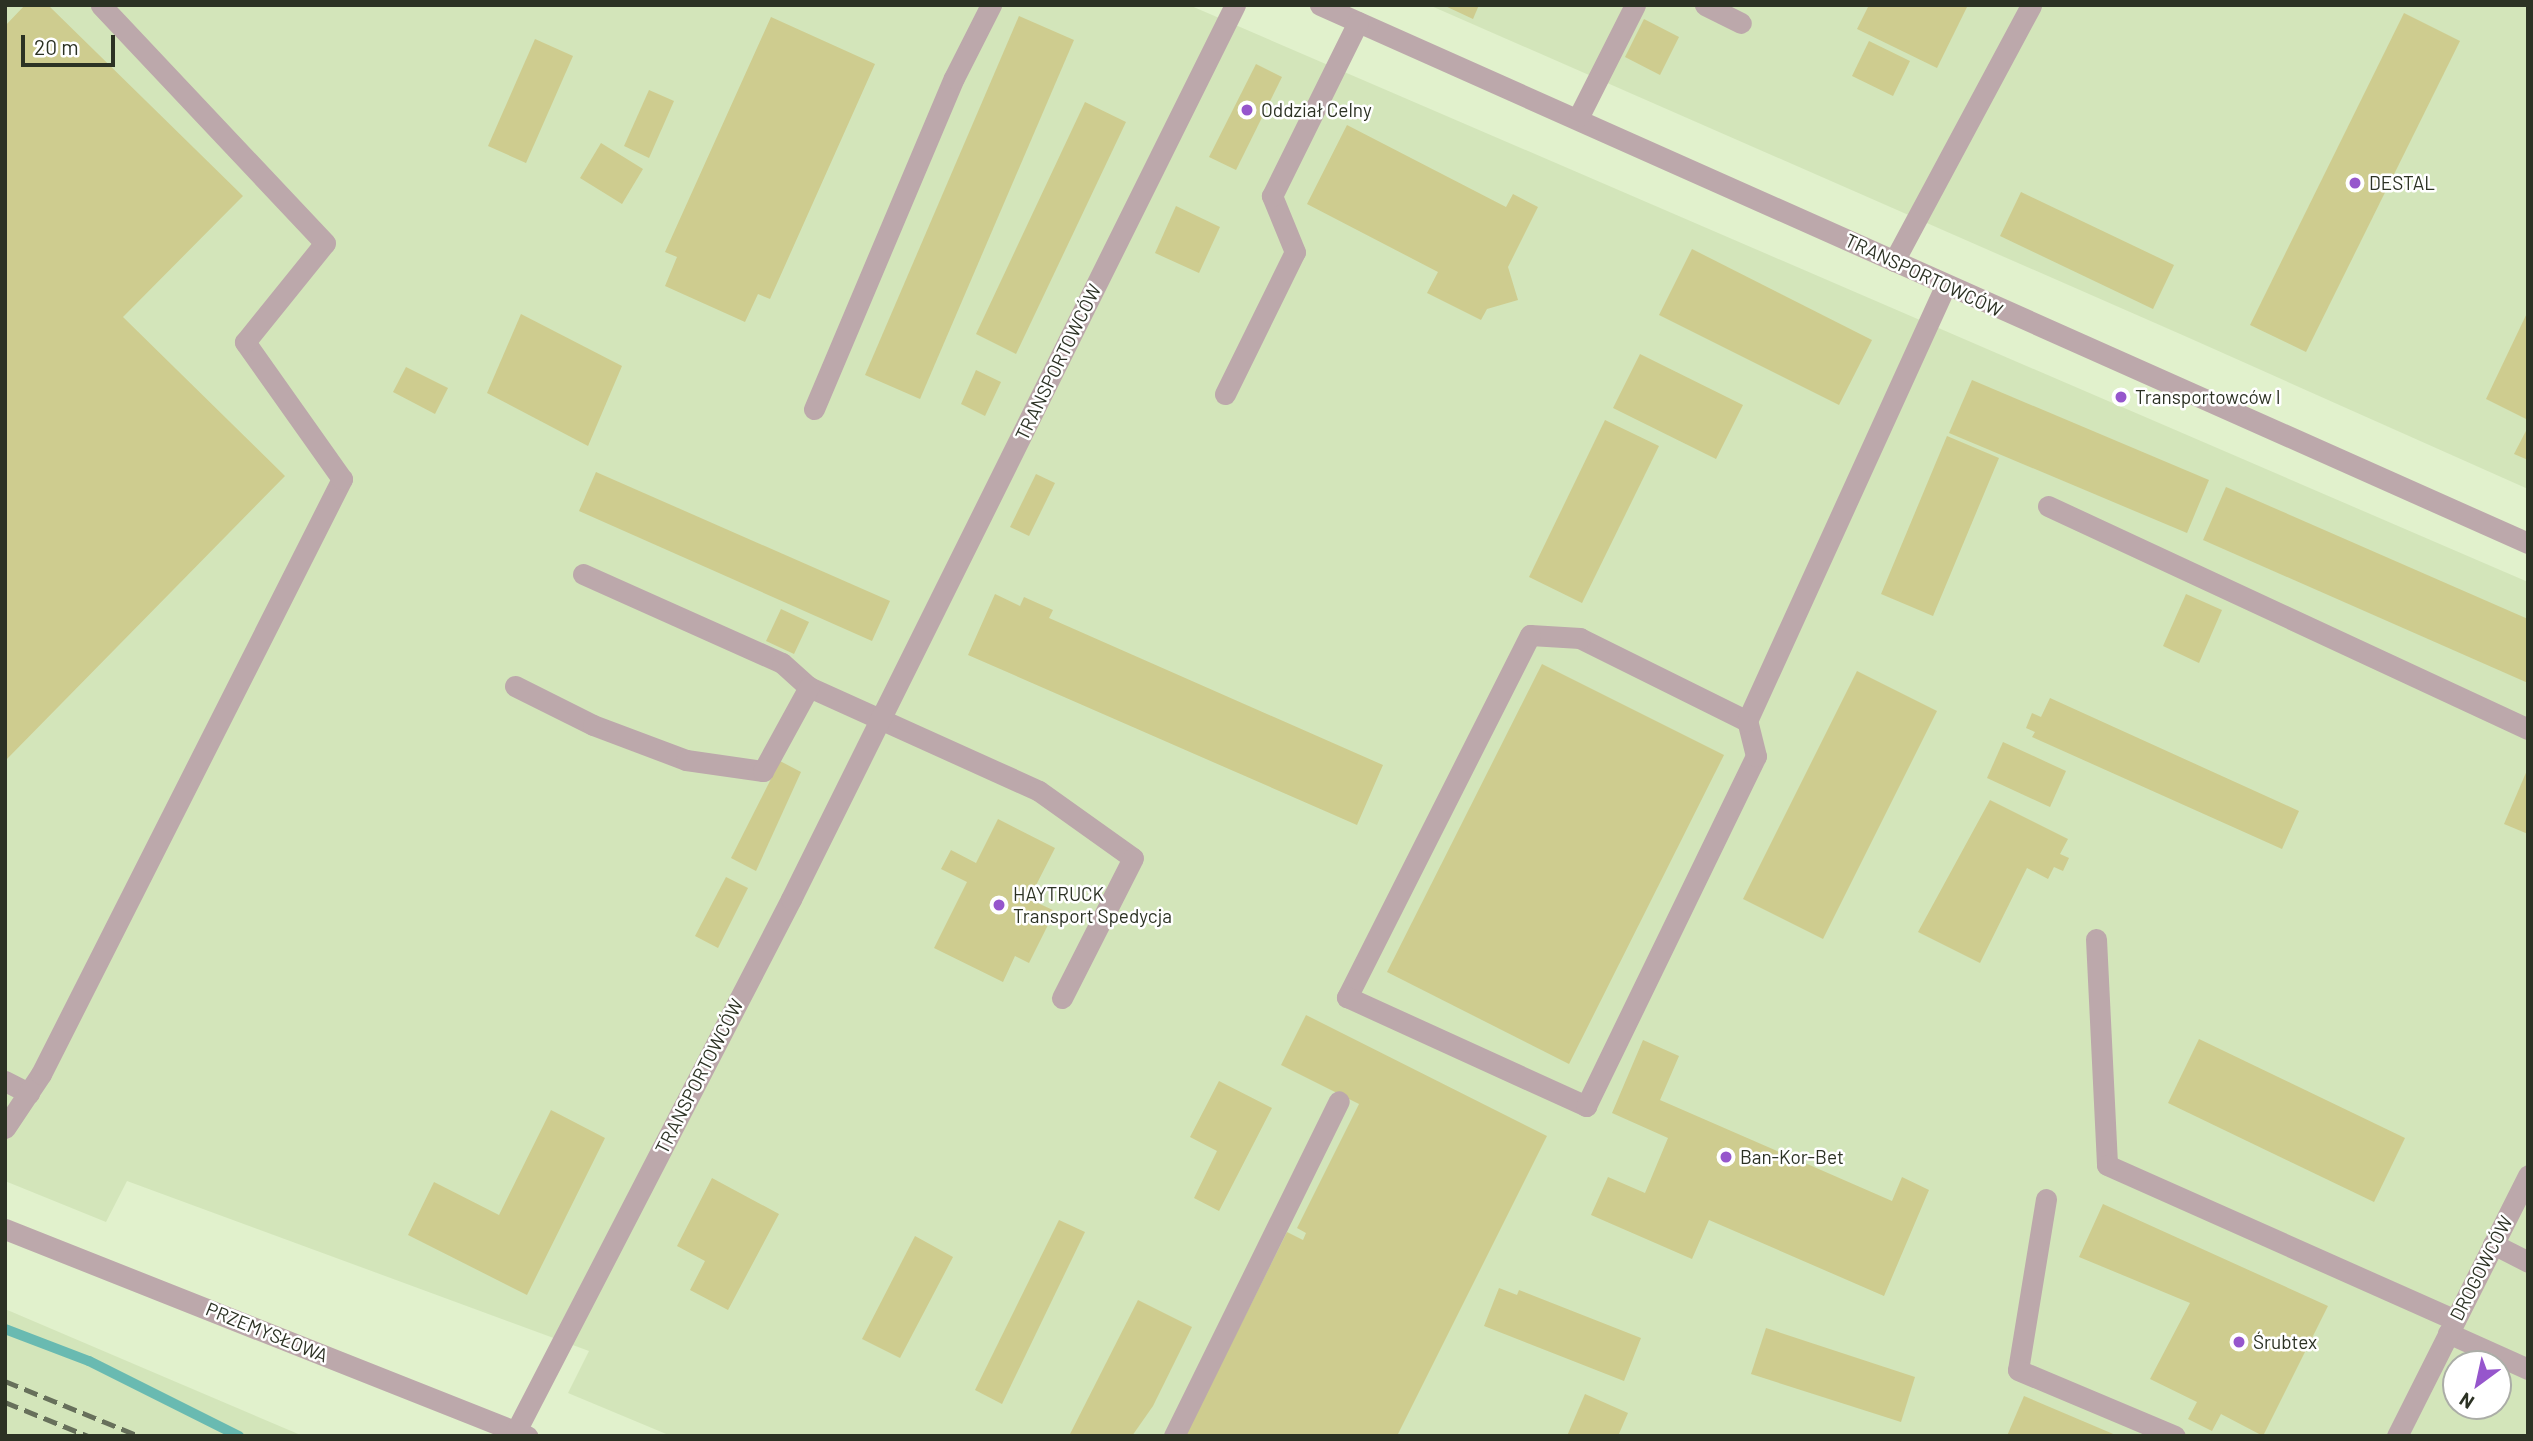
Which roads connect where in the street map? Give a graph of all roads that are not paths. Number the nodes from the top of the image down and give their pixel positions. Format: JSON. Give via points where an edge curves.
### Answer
{"nodes":[{"id":1,"x":102,"y":5,"type":"edge"},
{"id":2,"x":991,"y":5,"type":"edge"},
{"id":3,"x":1235,"y":5,"type":"edge"},
{"id":4,"x":1320,"y":5,"type":"edge"},
{"id":5,"x":1635,"y":5,"type":"edge"},
{"id":6,"x":1705,"y":5,"type":"edge"},
{"id":7,"x":2031,"y":5,"type":"edge"},
{"id":8,"x":1358,"y":22,"type":"junction"},
{"id":9,"x":1741,"y":23,"type":"dead end"},
{"id":10,"x":1579,"y":116,"type":"junction"},
{"id":11,"x":1894,"y":261,"type":"junction"},
{"id":12,"x":1946,"y":285,"type":"junction"},
{"id":13,"x":1225,"y":394,"type":"dead end"},
{"id":14,"x":814,"y":409,"type":"dead end"},
{"id":15,"x":2048,"y":506,"type":"dead end"},
{"id":16,"x":2528,"y":543,"type":"edge"},
{"id":17,"x":583,"y":574,"type":"dead end"},
{"id":18,"x":515,"y":685,"type":"dead end"},
{"id":19,"x":808,"y":687,"type":"junction"},
{"id":20,"x":880,"y":719,"type":"junction"},
{"id":21,"x":1747,"y":721,"type":"junction"},
{"id":22,"x":2528,"y":729,"type":"edge"},
{"id":23,"x":2096,"y":939,"type":"dead end"},
{"id":24,"x":1062,"y":998,"type":"dead end"},
{"id":25,"x":5,"y":1081,"type":"edge"},
{"id":26,"x":29,"y":1093,"type":"junction"},
{"id":27,"x":1339,"y":1101,"type":"dead end"},
{"id":28,"x":5,"y":1128,"type":"edge"},
{"id":29,"x":2528,"y":1175,"type":"edge"},
{"id":30,"x":2046,"y":1199,"type":"dead end"},
{"id":31,"x":5,"y":1229,"type":"edge"},
{"id":32,"x":2493,"y":1244,"type":"junction"},
{"id":33,"x":2528,"y":1262,"type":"edge"},
{"id":34,"x":2452,"y":1326,"type":"junction"},
{"id":35,"x":2528,"y":1369,"type":"edge"},
{"id":36,"x":522,"y":1433,"type":"edge"},
{"id":37,"x":1174,"y":1436,"type":"edge"},
{"id":38,"x":2175,"y":1436,"type":"edge"},
{"id":39,"x":2397,"y":1436,"type":"edge"}],
"edges":[{"from":1,"to":26,"type":"street","via":[[325,243],[245,342],[342,479]]},
{"from":2,"to":14,"type":"street","via":[[954,78]]},
{"from":3,"to":20,"type":"street","name":"TRANSPORTOWCÓW"},
{"from":4,"to":8,"type":"street","name":"TRANSPORTOWCÓW"},
{"from":5,"to":10,"type":"street"},
{"from":6,"to":9,"type":"street"},
{"from":7,"to":11,"type":"street"},
{"from":8,"to":10,"type":"street","name":"TRANSPORTOWCÓW"},
{"from":8,"to":13,"type":"street","via":[[1272,196],[1295,252]]},
{"from":10,"to":11,"type":"street","name":"TRANSPORTOWCÓW"},
{"from":11,"to":12,"type":"street","name":"TRANSPORTOWCÓW"},
{"from":12,"to":16,"type":"street","name":"TRANSPORTOWCÓW"},
{"from":12,"to":21,"type":"street"},
{"from":15,"to":22,"type":"street"},
{"from":17,"to":19,"type":"street","via":[[782,663]]},
{"from":18,"to":19,"type":"street","via":[[593,724],[686,760],[762,771]]},
{"from":19,"to":20,"type":"street"},
{"from":20,"to":24,"type":"street","via":[[1039,791],[1133,858]]},
{"from":20,"to":36,"type":"street","name":"TRANSPORTOWCÓW"},
{"from":21,"to":21,"type":"street","via":[[1756,756],[1586,1106],[1347,997],[1530,635],[1580,638]]},
{"from":23,"to":34,"type":"street","via":[[2107,1165]]},
{"from":25,"to":26,"type":"street"},
{"from":26,"to":28,"type":"street"},
{"from":27,"to":37,"type":"street"},
{"from":29,"to":32,"type":"street","name":"DROGOWCÓW"},
{"from":30,"to":38,"type":"street","via":[[2018,1370]]},
{"from":31,"to":36,"type":"street","name":"PRZEMYSŁOWA"},
{"from":32,"to":33,"type":"street"},
{"from":32,"to":34,"type":"street","name":"DROGOWCÓW"},
{"from":34,"to":35,"type":"street"},
{"from":34,"to":39,"type":"street","name":"DROGOWCÓW"}]}
